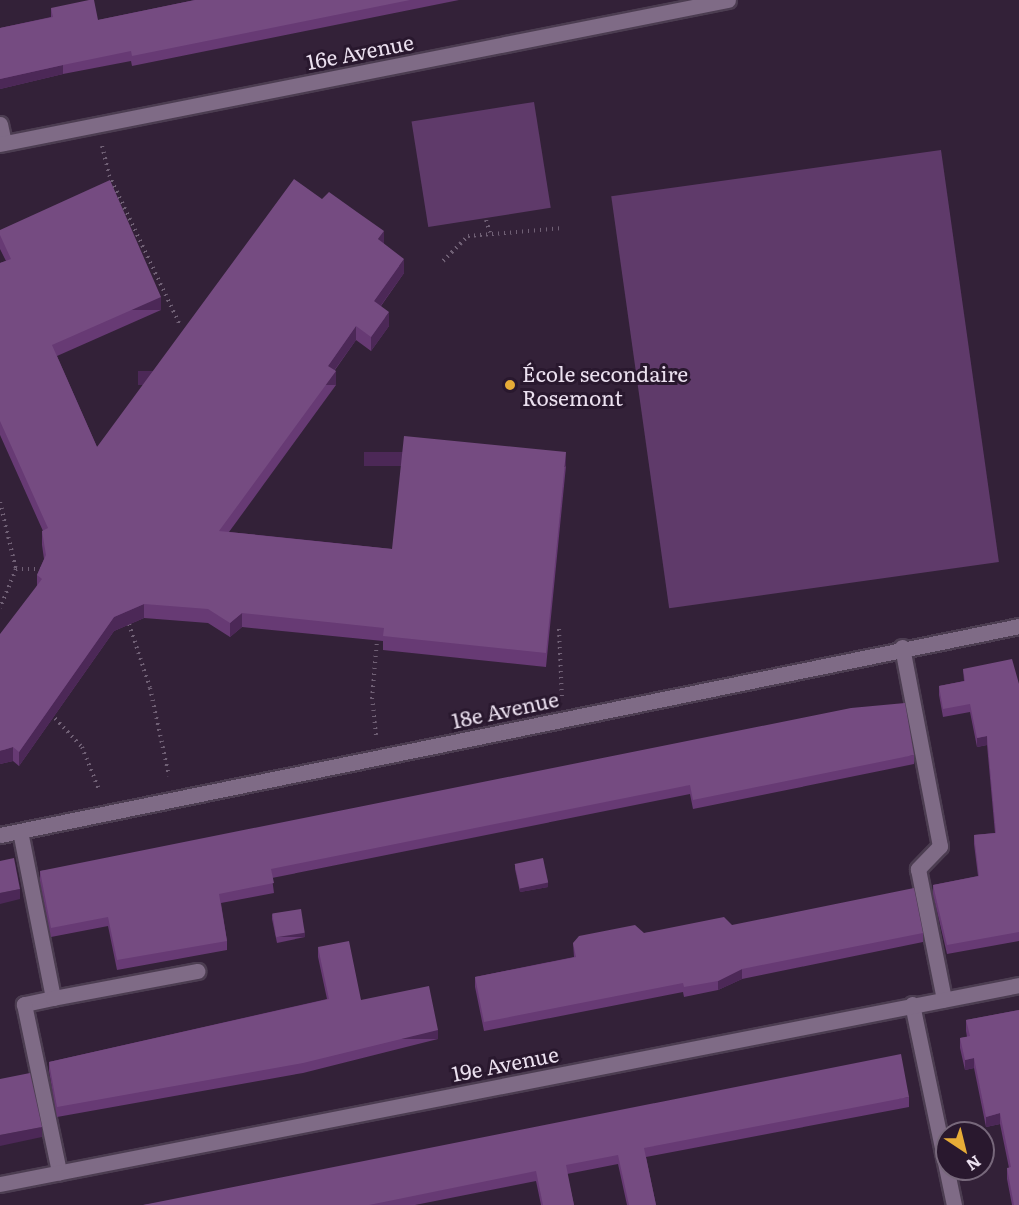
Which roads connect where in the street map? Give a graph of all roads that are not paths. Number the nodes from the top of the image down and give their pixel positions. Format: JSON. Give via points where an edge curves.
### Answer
{"nodes":[{"id":1,"x":728,"y":0,"type":"edge"},
{"id":2,"x":0,"y":124,"type":"edge"},
{"id":3,"x":2,"y":144,"type":"edge"},
{"id":4,"x":1019,"y":626,"type":"edge"},
{"id":5,"x":902,"y":647,"type":"junction"},
{"id":6,"x":20,"y":831,"type":"junction"},
{"id":7,"x":0,"y":835,"type":"edge"},
{"id":8,"x":197,"y":971,"type":"dead end"},
{"id":9,"x":1019,"y":985,"type":"edge"},
{"id":10,"x":53,"y":998,"type":"junction"},
{"id":11,"x":944,"y":999,"type":"junction"},
{"id":12,"x":912,"y":1005,"type":"junction"},
{"id":13,"x":59,"y":1172,"type":"junction"},
{"id":14,"x":0,"y":1184,"type":"edge"},
{"id":15,"x":954,"y":1205,"type":"edge"}],
"edges":[{"from":1,"to":3,"type":"street","name":"16e Avenue"},
{"from":2,"to":3,"type":"street"},
{"from":4,"to":5,"type":"street","name":"18e Avenue"},
{"from":5,"to":6,"type":"street","name":"18e Avenue"},
{"from":5,"to":11,"type":"street","via":[[940,846],[918,869]]},
{"from":6,"to":7,"type":"street","name":"18e Avenue"},
{"from":6,"to":10,"type":"street"},
{"from":8,"to":10,"type":"street"},
{"from":9,"to":11,"type":"street","name":"19e Avenue"},
{"from":10,"to":13,"type":"street","via":[[24,1004]]},
{"from":11,"to":12,"type":"street","name":"19e Avenue"},
{"from":12,"to":13,"type":"street","name":"19e Avenue"},
{"from":12,"to":15,"type":"street"},
{"from":13,"to":14,"type":"street","name":"19e Avenue"}]}
